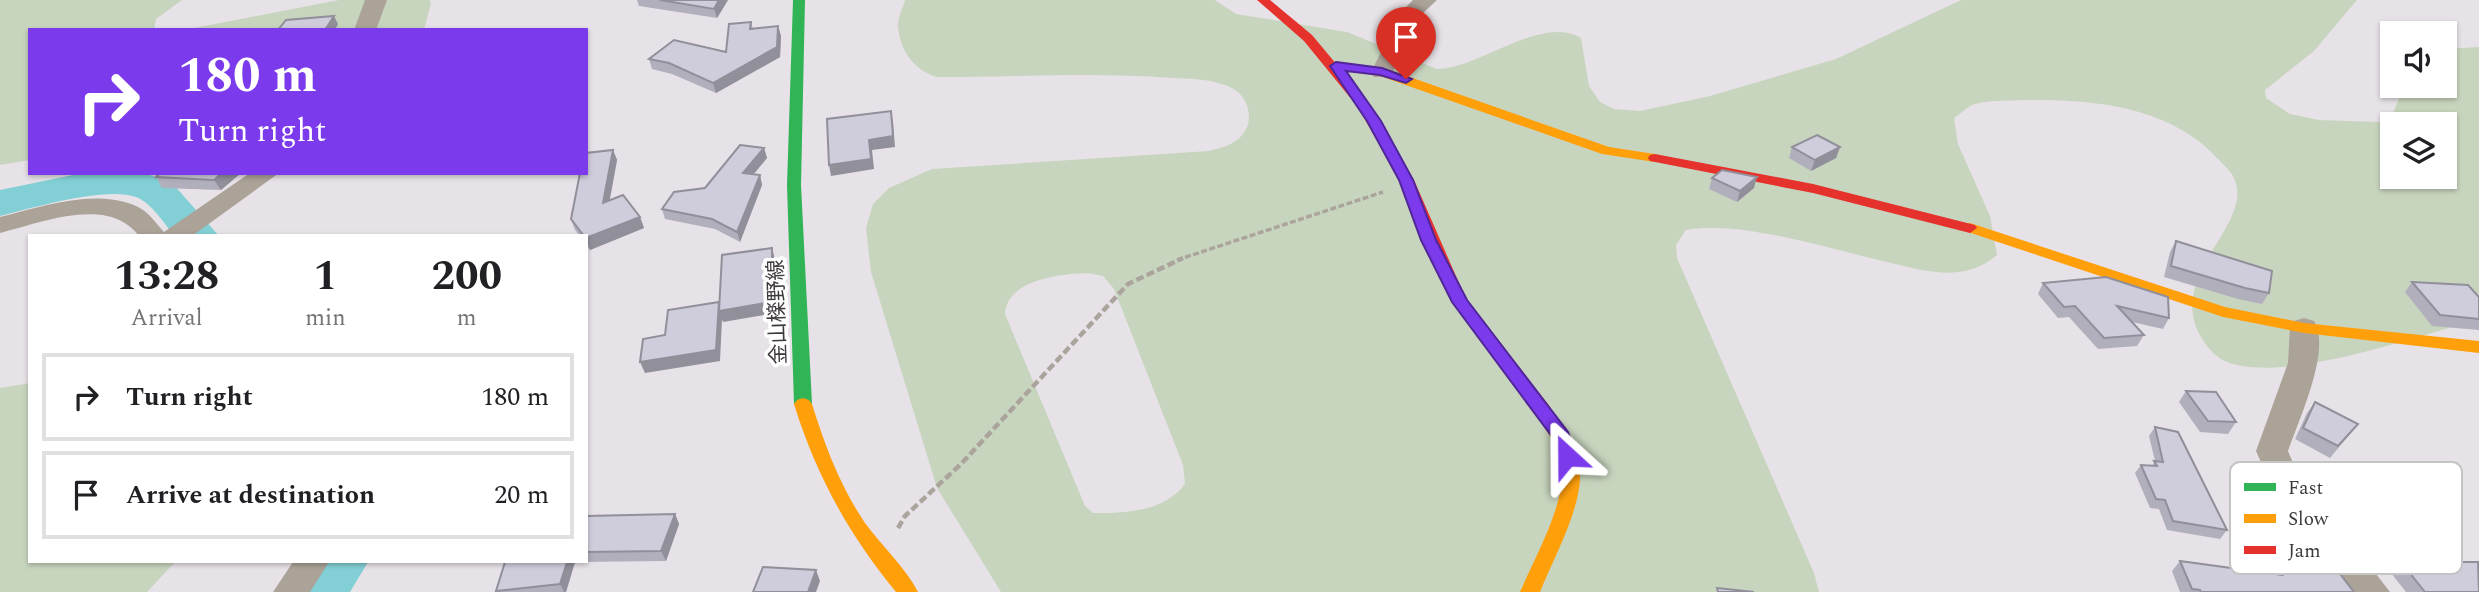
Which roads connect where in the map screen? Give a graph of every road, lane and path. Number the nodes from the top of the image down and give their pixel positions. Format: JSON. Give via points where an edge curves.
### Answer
{"nodes":[{"id":1,"x":376,"y":0,"type":"edge"},
{"id":2,"x":799,"y":0,"type":"edge"},
{"id":3,"x":1263,"y":0,"type":"edge"},
{"id":4,"x":1426,"y":0,"type":"edge"},
{"id":5,"x":366,"y":28,"type":"edge"},
{"id":6,"x":1336,"y":66,"type":"junction"},
{"id":7,"x":1382,"y":72,"type":"junction"},
{"id":8,"x":264,"y":175,"type":"edge"},
{"id":9,"x":1408,"y":183,"type":"junction"},
{"id":10,"x":0,"y":225,"type":"edge"},
{"id":11,"x":151,"y":234,"type":"edge"},
{"id":12,"x":177,"y":234,"type":"edge"},
{"id":13,"x":2304,"y":328,"type":"junction"},
{"id":14,"x":2479,"y":346,"type":"edge"},
{"id":15,"x":2276,"y":462,"type":"edge"},
{"id":16,"x":880,"y":559,"type":"junction"},
{"id":17,"x":311,"y":563,"type":"edge"},
{"id":18,"x":2359,"y":574,"type":"edge"},
{"id":19,"x":290,"y":592,"type":"edge"},
{"id":20,"x":908,"y":592,"type":"edge"},
{"id":21,"x":1530,"y":592,"type":"edge"},
{"id":22,"x":2373,"y":592,"type":"edge"}],
"edges":[{"from":1,"to":5,"type":"street"},
{"from":2,"to":16,"type":"street","name":"金山檪野線","via":[[794,185],[802,398],[815,447],[834,491]]},
{"from":3,"to":6,"type":"street"},
{"from":4,"to":7,"type":"street","via":[[1413,11]]},
{"from":6,"to":7,"type":"street"},
{"from":6,"to":9,"type":"street","via":[[1374,121]]},
{"from":7,"to":13,"type":"street","via":[[1607,151],[1737,171],[1903,209],[2223,312]]},
{"from":8,"to":12,"type":"street"},
{"from":9,"to":16,"type":"path","via":[[1170,262],[1128,284],[961,464],[905,516]]},
{"from":9,"to":21,"type":"street","via":[[1429,240],[1460,302],[1561,436],[1572,476]]},
{"from":10,"to":11,"type":"street","via":[[83,208],[116,209],[138,217]]},
{"from":13,"to":14,"type":"street"},
{"from":13,"to":15,"type":"street","via":[[2303,363],[2272,451]]},
{"from":16,"to":20,"type":"street","name":"金山檪野線"},
{"from":17,"to":19,"type":"street"},
{"from":18,"to":22,"type":"street"}]}
